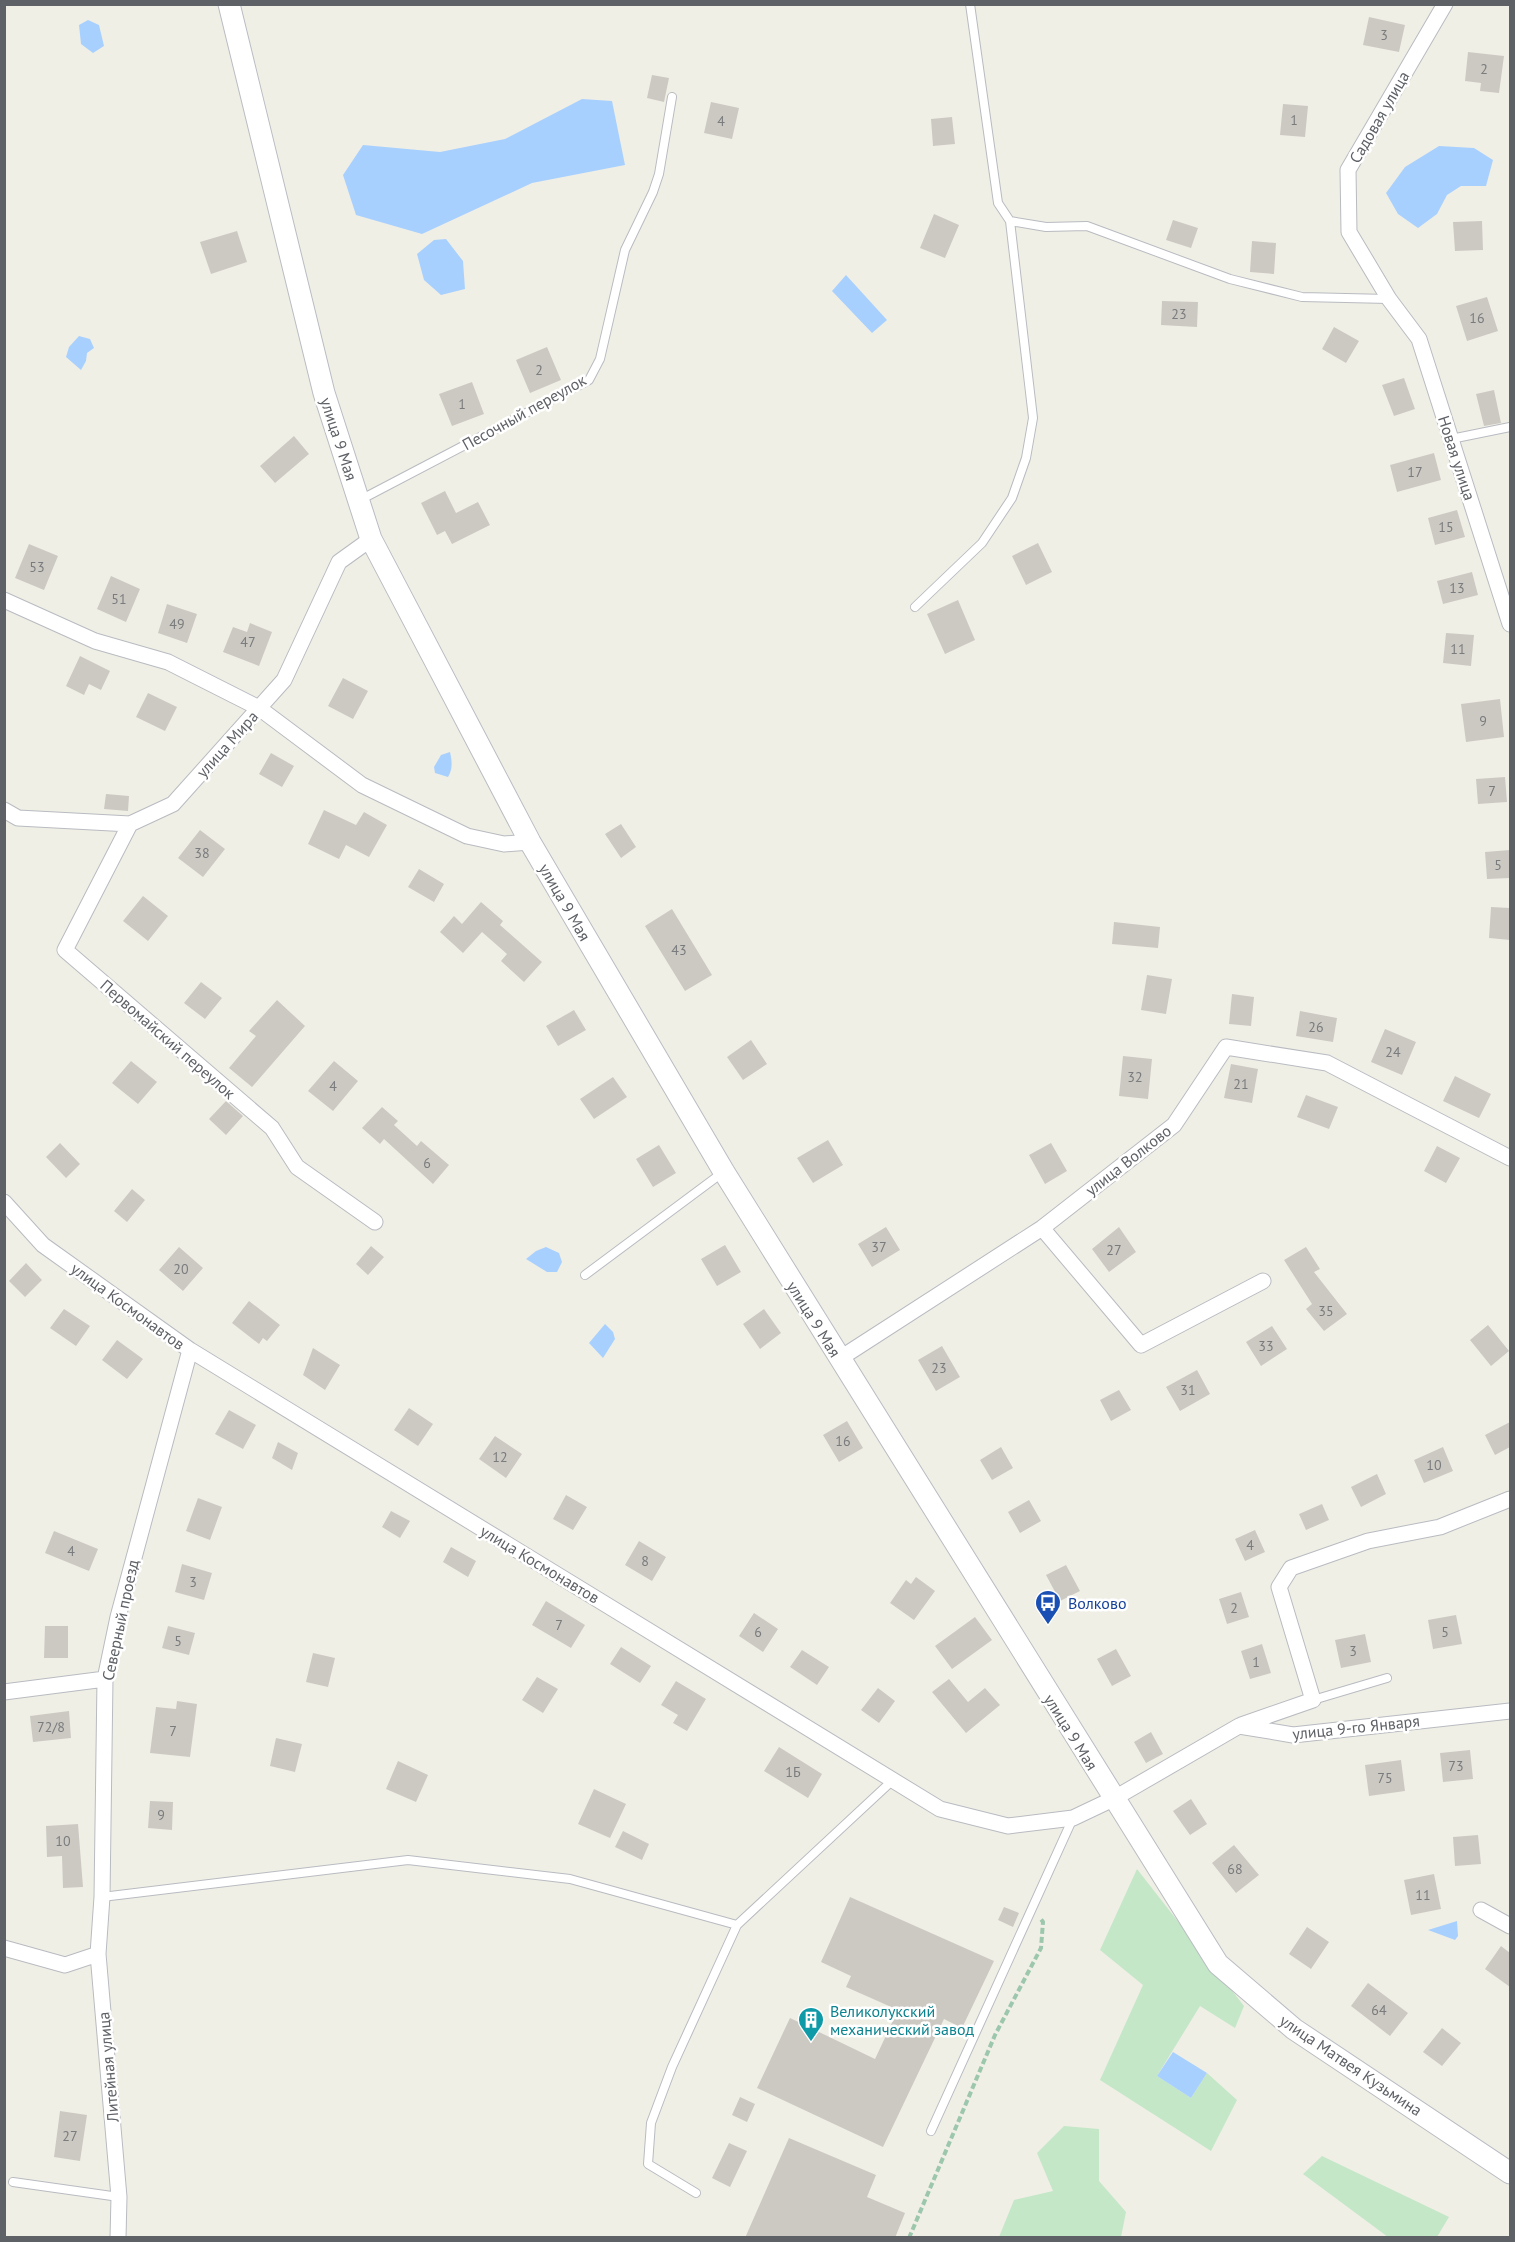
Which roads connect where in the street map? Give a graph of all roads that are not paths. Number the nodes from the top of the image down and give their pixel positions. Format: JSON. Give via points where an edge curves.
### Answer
{"nodes":[{"id":1,"x":229,"y":4,"type":"edge"},
{"id":2,"x":970,"y":4,"type":"edge"},
{"id":3,"x":1445,"y":4,"type":"edge"},
{"id":4,"x":672,"y":97,"type":"dead end"},
{"id":5,"x":1010,"y":221,"type":"junction"},
{"id":6,"x":1389,"y":298,"type":"junction"},
{"id":7,"x":1510,"y":427,"type":"edge"},
{"id":8,"x":1451,"y":439,"type":"junction"},
{"id":9,"x":358,"y":501,"type":"junction"},
{"id":10,"x":371,"y":539,"type":"junction"},
{"id":11,"x":4,"y":600,"type":"edge"},
{"id":12,"x":915,"y":607,"type":"dead end"},
{"id":13,"x":1510,"y":624,"type":"edge"},
{"id":14,"x":259,"y":708,"type":"junction"},
{"id":15,"x":4,"y":810,"type":"edge"},
{"id":16,"x":130,"y":824,"type":"junction"},
{"id":17,"x":530,"y":842,"type":"junction"},
{"id":18,"x":1510,"y":1158,"type":"edge"},
{"id":19,"x":724,"y":1172,"type":"junction"},
{"id":20,"x":4,"y":1202,"type":"edge"},
{"id":21,"x":375,"y":1222,"type":"dead end"},
{"id":22,"x":1042,"y":1227,"type":"junction"},
{"id":23,"x":585,"y":1275,"type":"dead end"},
{"id":24,"x":1263,"y":1281,"type":"dead end"},
{"id":25,"x":190,"y":1350,"type":"junction"},
{"id":26,"x":839,"y":1359,"type":"junction"},
{"id":27,"x":1510,"y":1499,"type":"edge"},
{"id":28,"x":1387,"y":1678,"type":"dead end"},
{"id":29,"x":105,"y":1679,"type":"junction"},
{"id":30,"x":4,"y":1692,"type":"edge"},
{"id":31,"x":1313,"y":1700,"type":"junction"},
{"id":32,"x":1510,"y":1711,"type":"edge"},
{"id":33,"x":1239,"y":1726,"type":"junction"},
{"id":34,"x":894,"y":1779,"type":"junction"},
{"id":35,"x":1111,"y":1795,"type":"junction"},
{"id":36,"x":1073,"y":1818,"type":"junction"},
{"id":37,"x":102,"y":1897,"type":"junction"},
{"id":38,"x":1481,"y":1910,"type":"dead end"},
{"id":39,"x":737,"y":1925,"type":"junction"},
{"id":40,"x":1510,"y":1926,"type":"edge"},
{"id":41,"x":4,"y":1948,"type":"edge"},
{"id":42,"x":98,"y":1954,"type":"junction"},
{"id":43,"x":931,"y":2131,"type":"dead end"},
{"id":44,"x":1510,"y":2173,"type":"edge"},
{"id":45,"x":13,"y":2182,"type":"dead end"},
{"id":46,"x":696,"y":2193,"type":"dead end"},
{"id":47,"x":119,"y":2197,"type":"junction"},
{"id":48,"x":118,"y":2238,"type":"edge"}],
"edges":[{"from":1,"to":9,"type":"main road","name":"улица 9 Мая","via":[[324,393]]},
{"from":2,"to":5,"type":"lane","via":[[998,203]]},
{"from":3,"to":6,"type":"street","name":"Садовая улица","via":[[1348,170],[1349,232]]},
{"from":4,"to":9,"type":"lane","name":"Песочный переулок","via":[[659,174],[625,250],[600,359],[589,380]]},
{"from":5,"to":6,"type":"lane","via":[[1046,227],[1088,226],[1230,279],[1302,297]]},
{"from":5,"to":12,"type":"lane","via":[[1033,418],[1026,458],[1012,498],[982,543]]},
{"from":6,"to":8,"type":"street","name":"Новая улица","via":[[1419,339]]},
{"from":7,"to":8,"type":"lane"},
{"from":8,"to":13,"type":"street","name":"Новая улица"},
{"from":9,"to":10,"type":"main road","name":"улица 9 Мая"},
{"from":10,"to":14,"type":"street","name":"улица Мира","via":[[339,562],[284,680]]},
{"from":10,"to":17,"type":"main road","name":"улица 9 Мая"},
{"from":11,"to":14,"type":"street","via":[[95,641],[168,662]]},
{"from":14,"to":16,"type":"street","name":"улица Мира","via":[[172,804]]},
{"from":14,"to":17,"type":"street","via":[[362,785],[467,836],[504,844]]},
{"from":15,"to":16,"type":"street","name":"улица Мира","via":[[18,818]]},
{"from":16,"to":21,"type":"street","name":"Первомайский переулок","via":[[65,950],[272,1128],[297,1167]]},
{"from":17,"to":19,"type":"main road","name":"улица 9 Мая"},
{"from":18,"to":22,"type":"street","name":"улица Волково","via":[[1327,1063],[1226,1047],[1174,1125]]},
{"from":19,"to":23,"type":"lane"},
{"from":19,"to":26,"type":"main road","name":"улица 9 Мая"},
{"from":20,"to":25,"type":"street","name":"улица Космонавтов","via":[[43,1245]]},
{"from":22,"to":24,"type":"street","via":[[1141,1345]]},
{"from":22,"to":26,"type":"street","name":"улица Волково"},
{"from":25,"to":29,"type":"street","name":"Северный проезд"},
{"from":25,"to":34,"type":"street","name":"улица Космонавтов"},
{"from":26,"to":35,"type":"main road","name":"улица 9 Мая"},
{"from":27,"to":31,"type":"street","via":[[1440,1527],[1368,1541],[1290,1568],[1279,1587]]},
{"from":28,"to":31,"type":"lane"},
{"from":29,"to":30,"type":"street"},
{"from":29,"to":37,"type":"street","name":"Северный проезд"},
{"from":31,"to":33,"type":"street"},
{"from":32,"to":33,"type":"street","name":"улица 9-го Января","via":[[1293,1735]]},
{"from":33,"to":35,"type":"street"},
{"from":34,"to":36,"type":"street","name":"улица Космонавтов","via":[[940,1809],[1008,1826]]},
{"from":34,"to":39,"type":"lane"},
{"from":35,"to":36,"type":"street","name":"улица Космонавтов"},
{"from":35,"to":44,"type":"main road","name":"улица Матвея Кузьмина","via":[[1218,1964],[1293,2029]]},
{"from":36,"to":43,"type":"lane"},
{"from":37,"to":39,"type":"lane","via":[[408,1860],[570,1879]]},
{"from":37,"to":42,"type":"street","name":"Литейная улица"},
{"from":38,"to":40,"type":"street"},
{"from":39,"to":46,"type":"lane","via":[[672,2067],[651,2123],[648,2164]]},
{"from":41,"to":42,"type":"street","via":[[65,1965]]},
{"from":42,"to":47,"type":"street","name":"Литейная улица"},
{"from":45,"to":47,"type":"lane"},
{"from":47,"to":48,"type":"street","name":"Литейная улица"}]}
